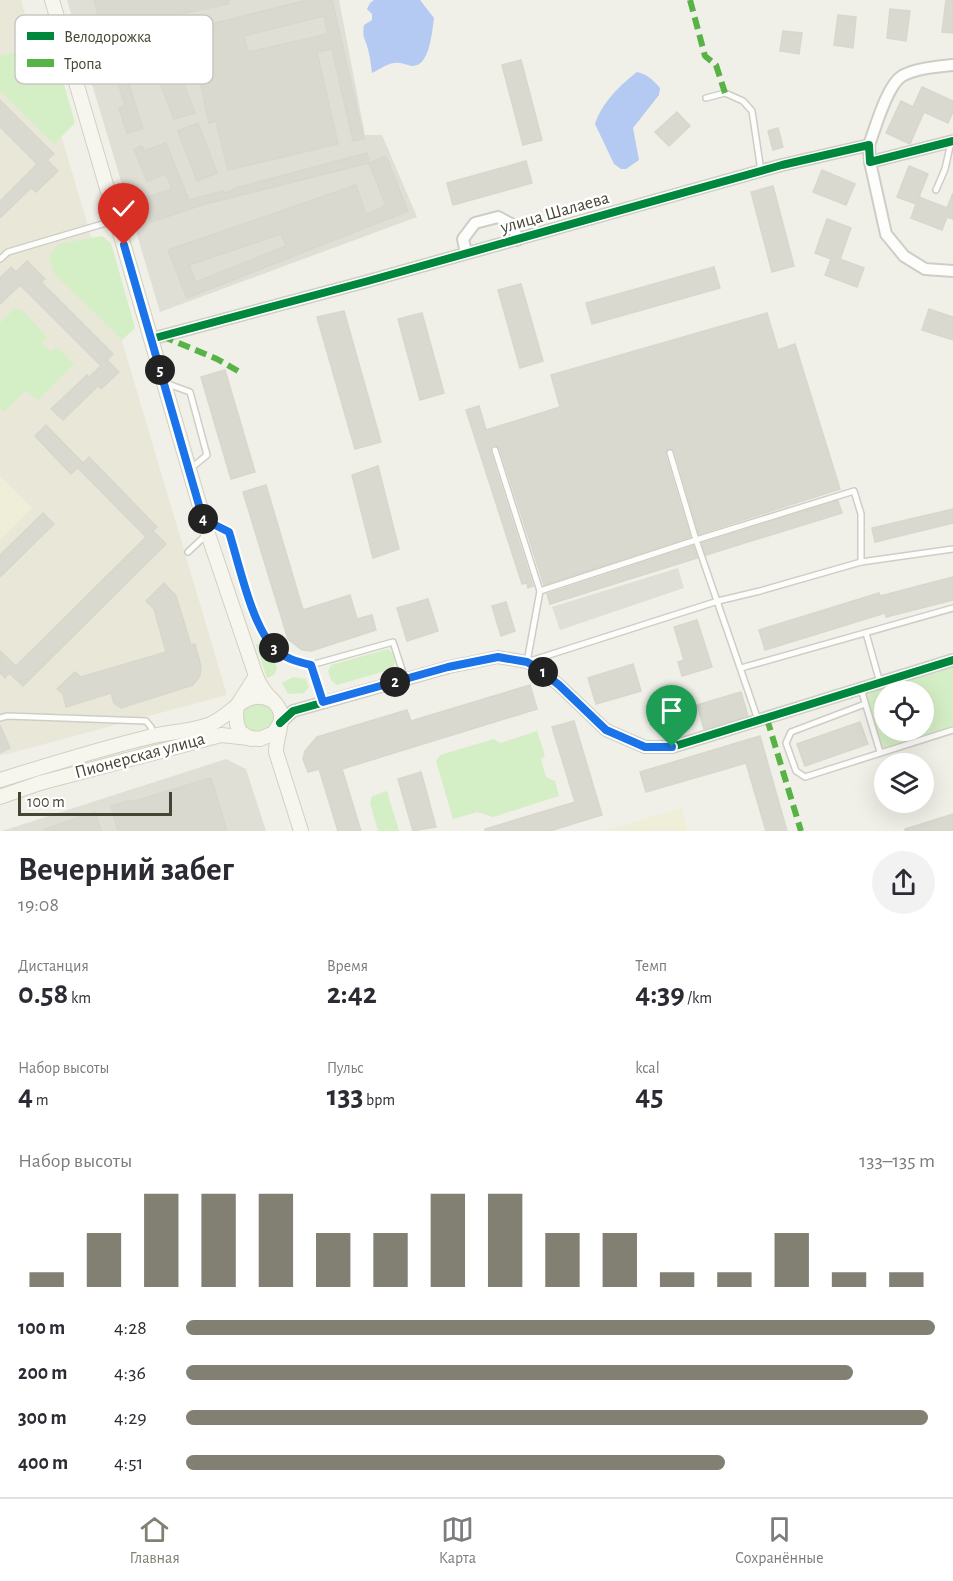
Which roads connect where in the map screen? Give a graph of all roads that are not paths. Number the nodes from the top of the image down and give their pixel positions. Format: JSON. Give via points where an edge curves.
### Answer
{"nodes":[{"id":1,"x":52,"y":0,"type":"edge"},
{"id":2,"x":56,"y":15,"type":"edge"},
{"id":3,"x":953,"y":65,"type":"edge"},
{"id":4,"x":77,"y":84,"type":"edge"},
{"id":5,"x":706,"y":98,"type":"dead end"},
{"id":6,"x":952,"y":141,"type":"edge"},
{"id":7,"x":869,"y":145,"type":"junction"},
{"id":8,"x":870,"y":162,"type":"junction"},
{"id":9,"x":945,"y":169,"type":"junction"},
{"id":10,"x":761,"y":171,"type":"junction"},
{"id":11,"x":953,"y":171,"type":"edge"},
{"id":12,"x":936,"y":190,"type":"dead end"},
{"id":13,"x":117,"y":220,"type":"junction"},
{"id":14,"x":517,"y":240,"type":"junction"},
{"id":15,"x":466,"y":253,"type":"junction"},
{"id":16,"x":0,"y":259,"type":"edge"},
{"id":17,"x":953,"y":271,"type":"edge"},
{"id":18,"x":151,"y":339,"type":"junction"},
{"id":19,"x":164,"y":383,"type":"junction"},
{"id":20,"x":495,"y":450,"type":"dead end"},
{"id":21,"x":670,"y":453,"type":"dead end"},
{"id":22,"x":189,"y":470,"type":"junction"},
{"id":23,"x":203,"y":519,"type":"junction"},
{"id":24,"x":208,"y":534,"type":"junction"},
{"id":25,"x":696,"y":540,"type":"junction"},
{"id":26,"x":953,"y":549,"type":"edge"},
{"id":27,"x":188,"y":552,"type":"dead end"},
{"id":28,"x":861,"y":562,"type":"junction"},
{"id":29,"x":540,"y":591,"type":"junction"},
{"id":30,"x":718,"y":601,"type":"junction"},
{"id":31,"x":953,"y":608,"type":"edge"},
{"id":32,"x":866,"y":633,"type":"junction"},
{"id":33,"x":953,"y":660,"type":"edge"},
{"id":34,"x":527,"y":662,"type":"junction"},
{"id":35,"x":311,"y":665,"type":"junction"},
{"id":36,"x":741,"y":668,"type":"junction"},
{"id":37,"x":256,"y":676,"type":"junction"},
{"id":38,"x":405,"y":679,"type":"junction"},
{"id":39,"x":879,"y":681,"type":"edge"},
{"id":40,"x":886,"y":681,"type":"edge"},
{"id":41,"x":874,"y":685,"type":"edge"},
{"id":42,"x":861,"y":689,"type":"junction"},
{"id":43,"x":323,"y":702,"type":"junction"},
{"id":44,"x":276,"y":703,"type":"junction"},
{"id":45,"x":865,"y":704,"type":"junction"},
{"id":46,"x":237,"y":706,"type":"junction"},
{"id":47,"x":293,"y":711,"type":"junction"},
{"id":48,"x":0,"y":718,"type":"edge"},
{"id":49,"x":759,"y":721,"type":"junction"},
{"id":50,"x":280,"y":723,"type":"junction"},
{"id":51,"x":953,"y":730,"type":"edge"},
{"id":52,"x":147,"y":737,"type":"junction"},
{"id":53,"x":248,"y":738,"type":"junction"},
{"id":54,"x":276,"y":752,"type":"junction"},
{"id":55,"x":880,"y":752,"type":"junction"},
{"id":56,"x":0,"y":781,"type":"edge"},
{"id":57,"x":2,"y":796,"type":"edge"},
{"id":58,"x":302,"y":831,"type":"edge"}],
"edges":[{"from":1,"to":2,"type":"main road"},
{"from":3,"to":7,"type":"street","via":[[900,77],[891,89]]},
{"from":4,"to":13,"type":"main road"},
{"from":5,"to":10,"type":"lane","via":[[725,93],[743,100],[752,111]]},
{"from":6,"to":8,"type":"street"},
{"from":6,"to":9,"type":"lane"},
{"from":7,"to":8,"type":"street"},
{"from":7,"to":10,"type":"street","name":"улица Шалаева"},
{"from":8,"to":17,"type":"street","via":[[886,234],[904,256],[925,269]]},
{"from":9,"to":11,"type":"lane"},
{"from":9,"to":12,"type":"lane"},
{"from":10,"to":14,"type":"street","name":"улица Шалаева"},
{"from":13,"to":16,"type":"lane","via":[[8,252]]},
{"from":13,"to":18,"type":"main road"},
{"from":14,"to":15,"type":"street","name":"улица Шалаева"},
{"from":14,"to":15,"type":"street","via":[[513,225],[498,217],[475,223],[463,239]]},
{"from":15,"to":18,"type":"street","name":"улица Шалаева"},
{"from":18,"to":19,"type":"main road"},
{"from":19,"to":22,"type":"main road"},
{"from":19,"to":22,"type":"lane","via":[[190,392],[207,455]]},
{"from":20,"to":29,"type":"lane"},
{"from":21,"to":25,"type":"lane"},
{"from":22,"to":23,"type":"main road"},
{"from":23,"to":24,"type":"main road"},
{"from":23,"to":35,"type":"lane","via":[[229,532],[259,628],[274,649]]},
{"from":24,"to":27,"type":"lane"},
{"from":24,"to":37,"type":"main road"},
{"from":25,"to":28,"type":"lane","via":[[854,491],[861,514]]},
{"from":25,"to":29,"type":"lane"},
{"from":25,"to":30,"type":"lane"},
{"from":26,"to":28,"type":"lane"},
{"from":28,"to":30,"type":"lane"},
{"from":29,"to":34,"type":"lane"},
{"from":30,"to":34,"type":"lane"},
{"from":30,"to":36,"type":"lane"},
{"from":31,"to":32,"type":"lane"},
{"from":32,"to":36,"type":"lane"},
{"from":32,"to":39,"type":"lane"},
{"from":33,"to":40,"type":"street"},
{"from":34,"to":38,"type":"street","via":[[498,657]]},
{"from":34,"to":49,"type":"street","via":[[559,685],[606,730],[645,747],[672,747]]},
{"from":35,"to":38,"type":"lane","via":[[393,642]]},
{"from":35,"to":43,"type":"lane"},
{"from":36,"to":49,"type":"lane"},
{"from":37,"to":44,"type":"main road"},
{"from":37,"to":46,"type":"main road"},
{"from":38,"to":43,"type":"street"},
{"from":41,"to":42,"type":"street"},
{"from":42,"to":45,"type":"lane"},
{"from":42,"to":49,"type":"street"},
{"from":43,"to":47,"type":"street"},
{"from":44,"to":46,"type":"main road","via":[[255,696]]},
{"from":44,"to":47,"type":"street"},
{"from":44,"to":50,"type":"main road"},
{"from":45,"to":55,"type":"lane"},
{"from":45,"to":55,"type":"lane","via":[[792,732],[786,743],[796,771],[805,777]]},
{"from":46,"to":52,"type":"main road","name":"Пионерская улица","via":[[206,726]]},
{"from":46,"to":53,"type":"main road","via":[[237,724]]},
{"from":47,"to":50,"type":"street"},
{"from":48,"to":52,"type":"lane","via":[[146,720],[152,727]]},
{"from":50,"to":53,"type":"main road","via":[[267,737]]},
{"from":50,"to":54,"type":"main road"},
{"from":51,"to":55,"type":"lane"},
{"from":52,"to":56,"type":"main road","name":"Пионерская улица"},
{"from":53,"to":54,"type":"main road"},
{"from":53,"to":57,"type":"main road","name":"Пионерская улица","via":[[221,735]]},
{"from":54,"to":58,"type":"main road"},
{"from":56,"to":57,"type":"lane"}]}
